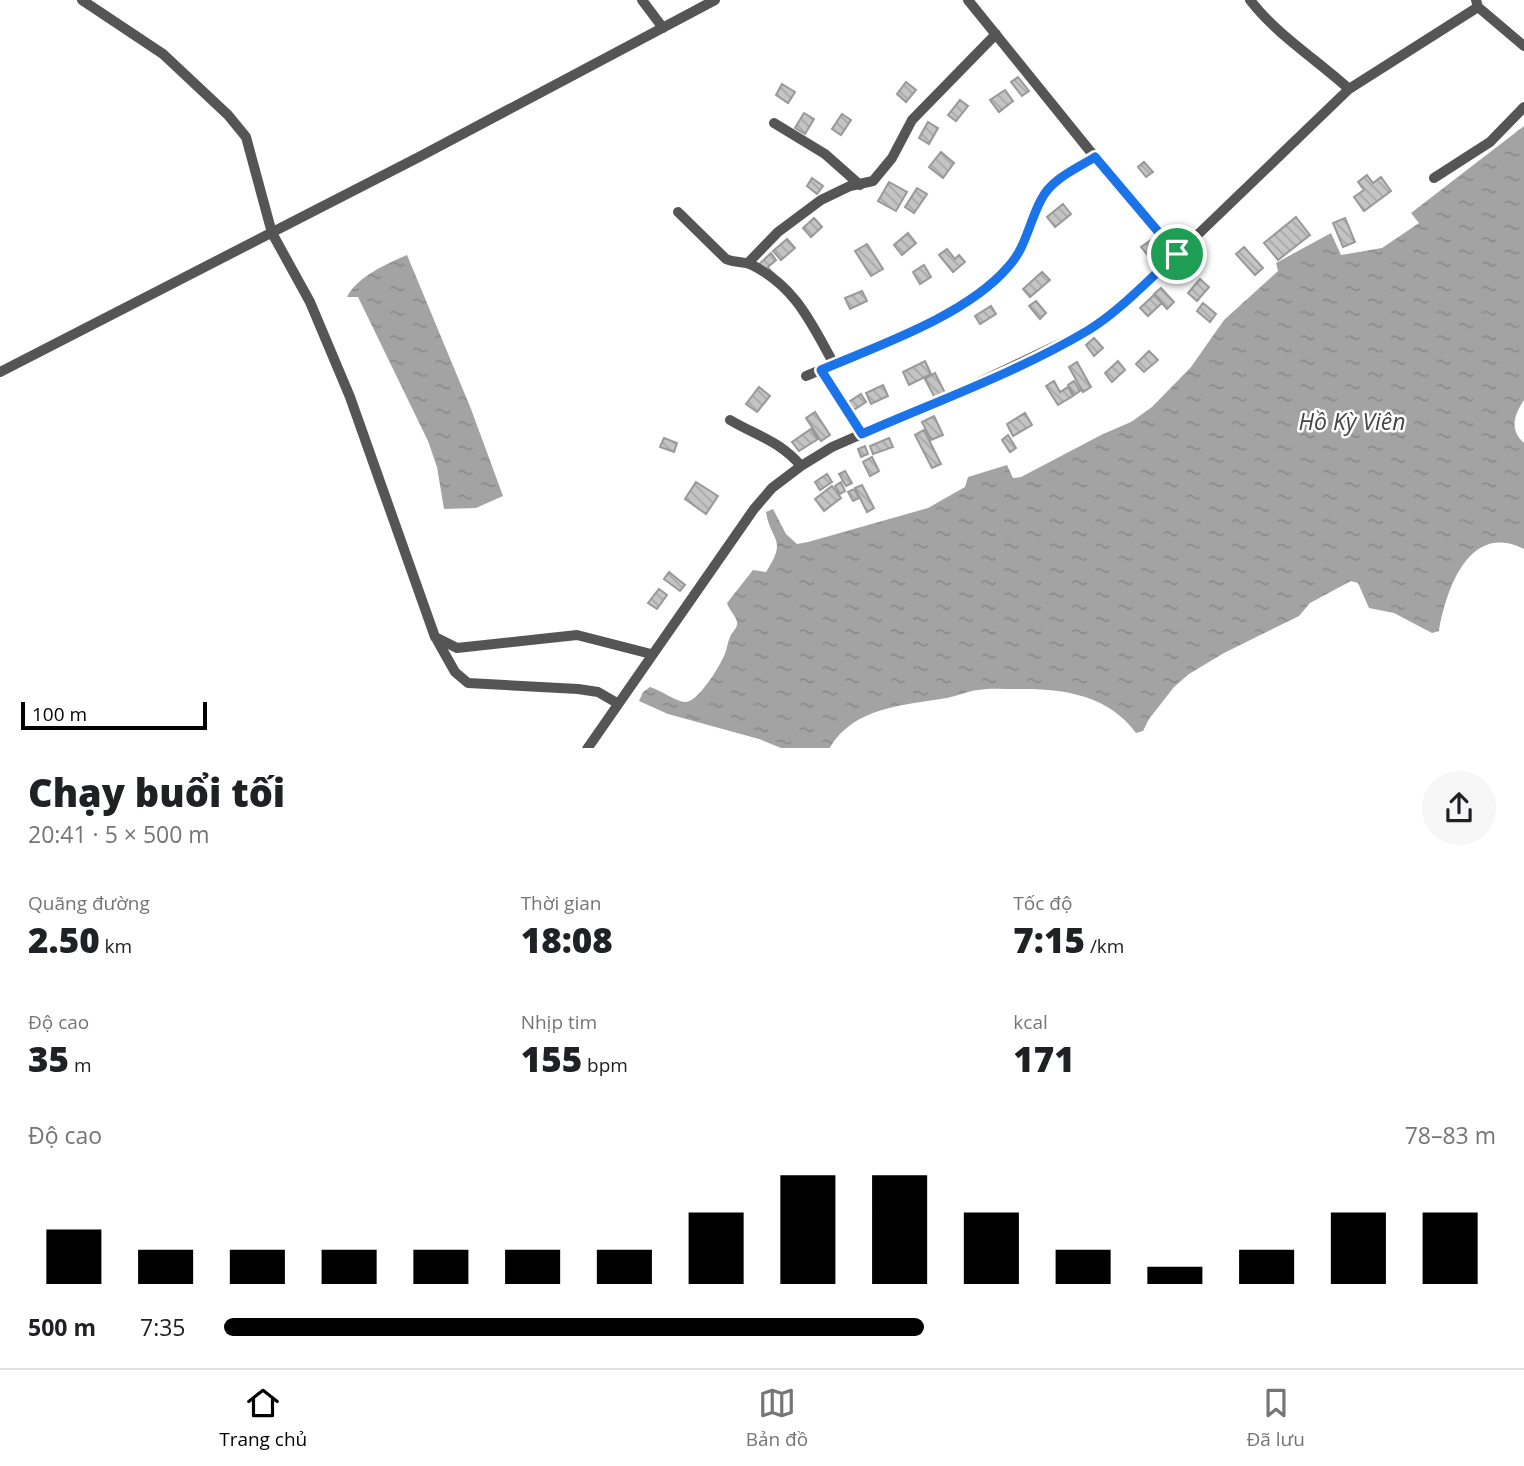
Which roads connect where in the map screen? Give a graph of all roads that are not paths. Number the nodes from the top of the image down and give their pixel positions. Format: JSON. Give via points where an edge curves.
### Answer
{"nodes":[{"id":1,"x":82,"y":0,"type":"edge"},
{"id":2,"x":642,"y":0,"type":"edge"},
{"id":3,"x":715,"y":0,"type":"edge"},
{"id":4,"x":968,"y":0,"type":"edge"},
{"id":5,"x":1250,"y":0,"type":"edge"},
{"id":6,"x":1477,"y":3,"type":"edge"},
{"id":7,"x":663,"y":28,"type":"junction"},
{"id":8,"x":996,"y":34,"type":"junction"},
{"id":9,"x":1524,"y":47,"type":"edge"},
{"id":10,"x":1349,"y":89,"type":"junction"},
{"id":11,"x":1524,"y":107,"type":"edge"},
{"id":12,"x":774,"y":123,"type":"dead end"},
{"id":13,"x":1095,"y":157,"type":"junction"},
{"id":14,"x":1434,"y":178,"type":"dead end"},
{"id":15,"x":860,"y":185,"type":"junction"},
{"id":16,"x":678,"y":212,"type":"dead end"},
{"id":17,"x":272,"y":233,"type":"junction"},
{"id":18,"x":1177,"y":254,"type":"junction"},
{"id":19,"x":748,"y":262,"type":"junction"},
{"id":20,"x":834,"y":364,"type":"junction"},
{"id":21,"x":821,"y":370,"type":"junction"},
{"id":22,"x":0,"y":372,"type":"edge"},
{"id":23,"x":806,"y":376,"type":"dead end"},
{"id":24,"x":730,"y":420,"type":"dead end"},
{"id":25,"x":862,"y":434,"type":"junction"},
{"id":26,"x":801,"y":466,"type":"junction"},
{"id":27,"x":435,"y":637,"type":"junction"},
{"id":28,"x":651,"y":654,"type":"junction"},
{"id":29,"x":617,"y":703,"type":"junction"},
{"id":30,"x":587,"y":748,"type":"edge"}],
"edges":[{"from":1,"to":17,"type":"street","via":[[163,54],[246,137]]},
{"from":2,"to":7,"type":"street"},
{"from":3,"to":7,"type":"street"},
{"from":4,"to":8,"type":"street"},
{"from":5,"to":10,"type":"street"},
{"from":6,"to":9,"type":"street"},
{"from":6,"to":10,"type":"street"},
{"from":7,"to":17,"type":"street"},
{"from":8,"to":13,"type":"street"},
{"from":8,"to":15,"type":"street","via":[[912,120],[892,158],[873,181]]},
{"from":10,"to":18,"type":"street"},
{"from":11,"to":14,"type":"street","via":[[1490,142]]},
{"from":12,"to":15,"type":"street","via":[[825,154]]},
{"from":13,"to":18,"type":"street"},
{"from":13,"to":20,"type":"street","via":[[1047,190],[1009,267],[967,304]]},
{"from":15,"to":19,"type":"street","via":[[821,200]]},
{"from":16,"to":19,"type":"street","via":[[726,259]]},
{"from":17,"to":22,"type":"street"},
{"from":17,"to":27,"type":"street","via":[[310,302],[350,397]]},
{"from":18,"to":25,"type":"street","via":[[1089,330]]},
{"from":19,"to":20,"type":"street","via":[[790,292]]},
{"from":20,"to":21,"type":"street"},
{"from":21,"to":23,"type":"street"},
{"from":21,"to":25,"type":"street"},
{"from":24,"to":26,"type":"street","via":[[783,447]]},
{"from":25,"to":26,"type":"street"},
{"from":26,"to":28,"type":"street","via":[[754,509]]},
{"from":27,"to":28,"type":"street","via":[[457,648],[577,635]]},
{"from":27,"to":29,"type":"street","via":[[455,672],[468,683],[578,689],[598,692]]},
{"from":28,"to":29,"type":"street"},
{"from":29,"to":30,"type":"street"}]}
